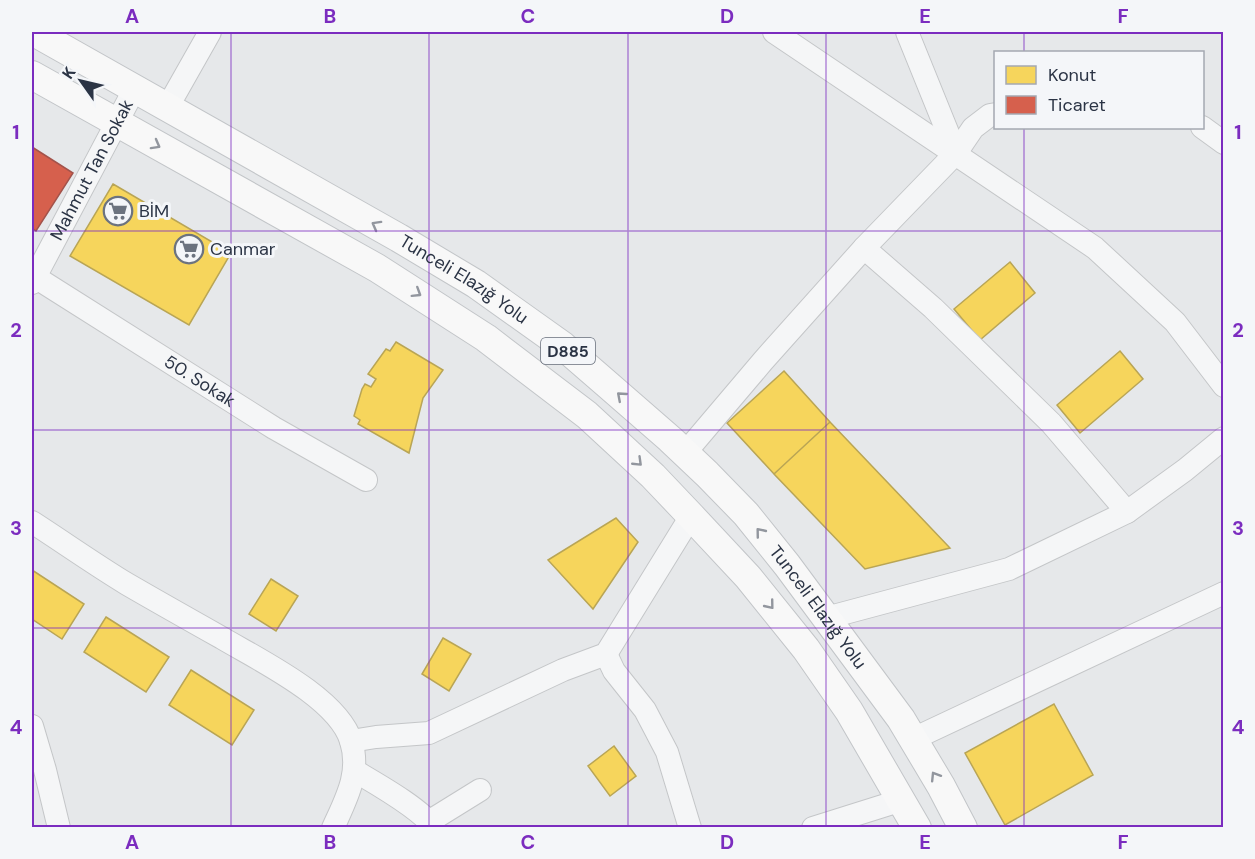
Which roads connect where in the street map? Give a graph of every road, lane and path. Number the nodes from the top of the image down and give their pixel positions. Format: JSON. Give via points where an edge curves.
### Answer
{"nodes":[{"id":1,"x":34,"y":32,"type":"edge"},
{"id":2,"x":210,"y":32,"type":"edge"},
{"id":3,"x":774,"y":32,"type":"edge"},
{"id":4,"x":908,"y":32,"type":"edge"},
{"id":5,"x":32,"y":75,"type":"edge"},
{"id":6,"x":135,"y":88,"type":"junction"},
{"id":7,"x":167,"y":108,"type":"junction"},
{"id":8,"x":994,"y":114,"type":"edge"},
{"id":9,"x":117,"y":123,"type":"junction"},
{"id":10,"x":1204,"y":128,"type":"edge"},
{"id":11,"x":1224,"y":142,"type":"edge"},
{"id":12,"x":956,"y":153,"type":"junction"},
{"id":13,"x":864,"y":248,"type":"junction"},
{"id":14,"x":33,"y":280,"type":"edge"},
{"id":15,"x":1224,"y":386,"type":"edge"},
{"id":16,"x":1224,"y":438,"type":"edge"},
{"id":17,"x":685,"y":453,"type":"junction"},
{"id":18,"x":366,"y":480,"type":"dead end"},
{"id":19,"x":1127,"y":512,"type":"junction"},
{"id":20,"x":691,"y":516,"type":"junction"},
{"id":21,"x":32,"y":522,"type":"edge"},
{"id":22,"x":1224,"y":593,"type":"edge"},
{"id":23,"x":826,"y":618,"type":"junction"},
{"id":24,"x":606,"y":654,"type":"junction"},
{"id":25,"x":32,"y":726,"type":"edge"},
{"id":26,"x":913,"y":739,"type":"junction"},
{"id":27,"x":351,"y":741,"type":"junction"},
{"id":28,"x":355,"y":771,"type":"junction"},
{"id":29,"x":480,"y":790,"type":"dead end"},
{"id":30,"x":902,"y":800,"type":"junction"},
{"id":31,"x":432,"y":824,"type":"edge"},
{"id":32,"x":59,"y":828,"type":"edge"},
{"id":33,"x":333,"y":828,"type":"edge"},
{"id":34,"x":690,"y":828,"type":"edge"},
{"id":35,"x":813,"y":828,"type":"edge"},
{"id":36,"x":917,"y":828,"type":"edge"},
{"id":37,"x":963,"y":828,"type":"edge"}],
"edges":[{"from":1,"to":6,"type":"main road","name":"Tunceli Elazığ Yolu","number":"D885"},
{"from":2,"to":7,"type":"street"},
{"from":3,"to":12,"type":"street"},
{"from":4,"to":12,"type":"street"},
{"from":5,"to":9,"type":"main road","name":"Tunceli Elazığ Yolu","number":"D885"},
{"from":6,"to":7,"type":"main road","name":"Tunceli Elazığ Yolu","number":"D885"},
{"from":6,"to":9,"type":"street","name":"Mahmut Tan Sokak"},
{"from":17,"to":7,"type":"main road","name":"Tunceli Elazığ Yolu","number":"D885","one_way":true,"via":[[563,346],[476,284]]},
{"from":8,"to":12,"type":"street","via":[[973,128]]},
{"from":9,"to":14,"type":"street","name":"Mahmut Tan Sokak"},
{"from":9,"to":20,"type":"main road","name":"Tunceli Elazığ Yolu","number":"D885","one_way":true,"via":[[376,268],[486,338],[587,415]]},
{"from":10,"to":11,"type":"street"},
{"from":12,"to":13,"type":"street"},
{"from":12,"to":15,"type":"street","via":[[1095,248],[1175,322]]},
{"from":13,"to":17,"type":"street"},
{"from":13,"to":19,"type":"street","via":[[933,308],[1051,423]]},
{"from":14,"to":18,"type":"street","name":"50. Sokak"},
{"from":16,"to":19,"type":"street"},
{"from":23,"to":17,"type":"main road","name":"Tunceli Elazığ Yolu","number":"D885","one_way":true,"via":[[746,514]]},
{"from":19,"to":23,"type":"street","via":[[1009,569]]},
{"from":20,"to":24,"type":"street"},
{"from":20,"to":30,"type":"main road","name":"Tunceli Elazığ Yolu","number":"D885","one_way":true,"via":[[748,577],[806,649],[849,711]]},
{"from":21,"to":27,"type":"street","via":[[124,582],[305,688],[345,726]]},
{"from":22,"to":26,"type":"street"},
{"from":23,"to":26,"type":"main road","name":"Tunceli Elazığ Yolu","number":"D885"},
{"from":24,"to":27,"type":"street","via":[[429,733]]},
{"from":24,"to":34,"type":"street","via":[[614,672],[645,710],[667,752]]},
{"from":25,"to":32,"type":"street"},
{"from":37,"to":26,"type":"main road","name":"Tunceli Elazığ Yolu","number":"D885","one_way":true},
{"from":27,"to":28,"type":"street"},
{"from":28,"to":31,"type":"street"},
{"from":28,"to":33,"type":"street"},
{"from":29,"to":31,"type":"street"},
{"from":30,"to":35,"type":"street"},
{"from":30,"to":36,"type":"main road","name":"Tunceli Elazığ Yolu","number":"D885"}]}
